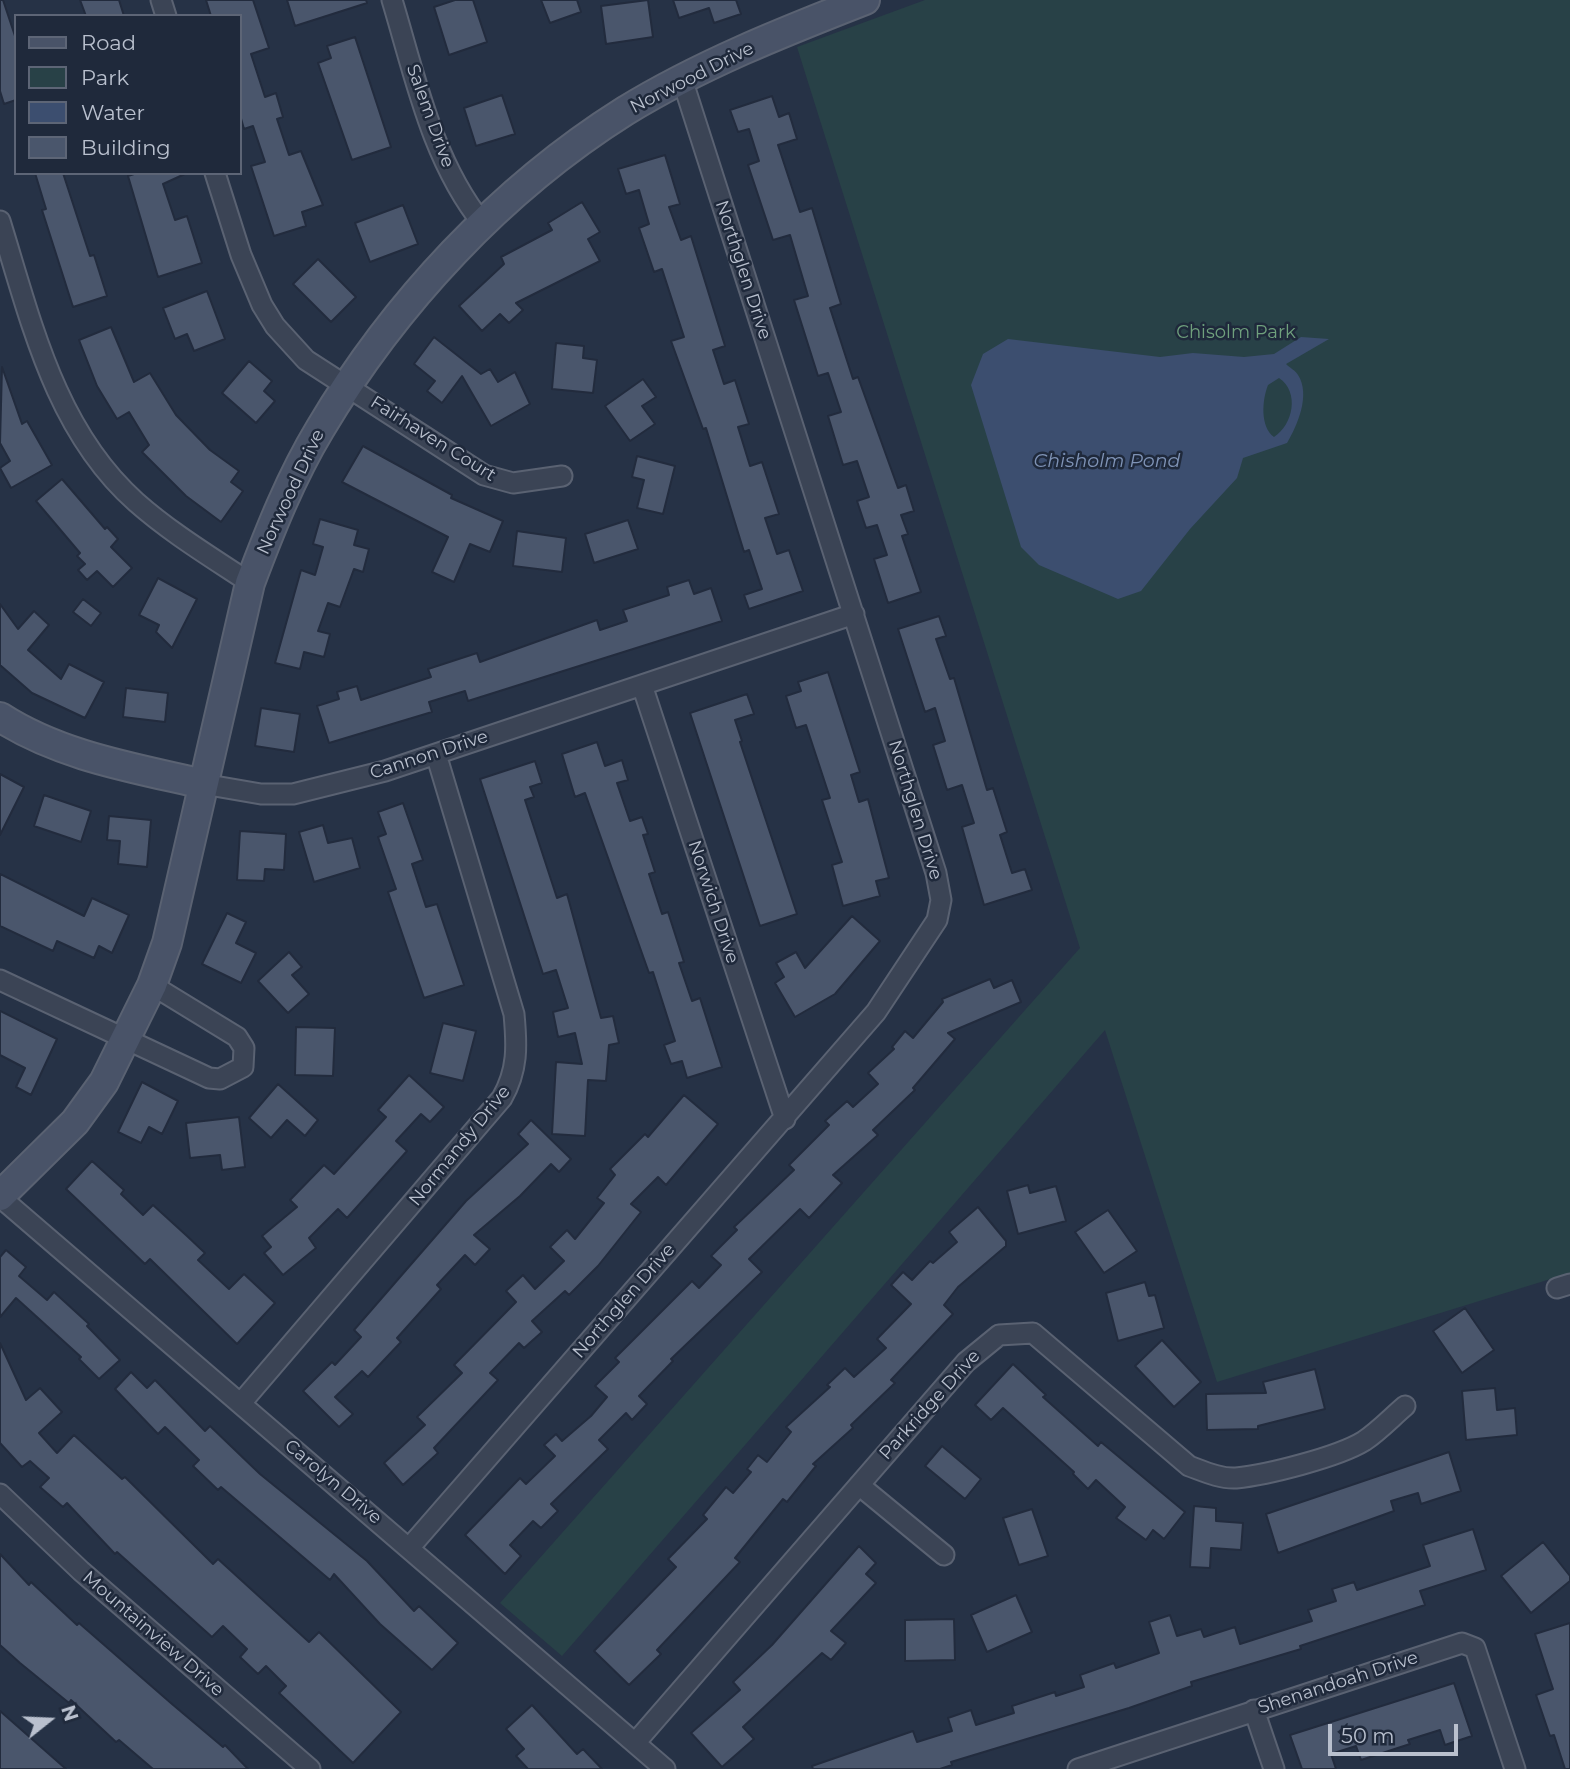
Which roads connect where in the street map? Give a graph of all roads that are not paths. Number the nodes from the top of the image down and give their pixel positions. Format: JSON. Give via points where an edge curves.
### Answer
{"nodes":[{"id":1,"x":392,"y":0,"type":"edge"},
{"id":2,"x":864,"y":0,"type":"edge"},
{"id":3,"x":682,"y":79,"type":"junction"},
{"id":4,"x":216,"y":175,"type":"edge"},
{"id":5,"x":0,"y":221,"type":"edge"},
{"id":6,"x":483,"y":223,"type":"junction"},
{"id":7,"x":349,"y":387,"type":"junction"},
{"id":8,"x":562,"y":476,"type":"dead end"},
{"id":9,"x":250,"y":583,"type":"junction"},
{"id":10,"x":854,"y":614,"type":"junction"},
{"id":11,"x":642,"y":685,"type":"junction"},
{"id":12,"x":0,"y":716,"type":"edge"},
{"id":13,"x":436,"y":754,"type":"junction"},
{"id":14,"x":203,"y":784,"type":"junction"},
{"id":15,"x":0,"y":980,"type":"edge"},
{"id":16,"x":152,"y":985,"type":"junction"},
{"id":17,"x":127,"y":1039,"type":"junction"},
{"id":18,"x":785,"y":1119,"type":"junction"},
{"id":19,"x":0,"y":1197,"type":"edge"},
{"id":20,"x":241,"y":1403,"type":"junction"},
{"id":21,"x":1405,"y":1406,"type":"dead end"},
{"id":22,"x":859,"y":1485,"type":"junction"},
{"id":23,"x":0,"y":1494,"type":"edge"},
{"id":24,"x":410,"y":1547,"type":"junction"},
{"id":25,"x":944,"y":1555,"type":"dead end"},
{"id":26,"x":1254,"y":1710,"type":"junction"},
{"id":27,"x":635,"y":1743,"type":"junction"},
{"id":28,"x":310,"y":1769,"type":"edge"},
{"id":29,"x":664,"y":1769,"type":"edge"},
{"id":30,"x":1079,"y":1769,"type":"edge"},
{"id":31,"x":1273,"y":1769,"type":"edge"},
{"id":32,"x":1516,"y":1769,"type":"edge"}],
"edges":[{"from":1,"to":6,"type":"street","name":"Salem Drive","via":[[430,125],[462,198]]},
{"from":2,"to":3,"type":"main road","name":"Norwood Drive"},
{"from":3,"to":6,"type":"main road","name":"Norwood Drive","via":[[573,147]]},
{"from":3,"to":10,"type":"street","name":"Northglen Drive"},
{"from":4,"to":7,"type":"street","name":"Fairhaven Court","via":[[262,306],[306,360]]},
{"from":5,"to":9,"type":"street","via":[[43,361],[77,428],[134,500]]},
{"from":6,"to":7,"type":"main road","name":"Norwood Drive","via":[[399,316]]},
{"from":7,"to":8,"type":"street","name":"Fairhaven Court","via":[[484,475],[502,482]]},
{"from":7,"to":9,"type":"main road","name":"Norwood Drive","via":[[298,468]]},
{"from":9,"to":14,"type":"main road","name":"Norwood Drive"},
{"from":10,"to":11,"type":"street","name":"Cannon Drive"},
{"from":10,"to":18,"type":"street","name":"Northglen Drive","via":[[941,900],[937,920],[913,961]]},
{"from":11,"to":13,"type":"street","name":"Cannon Drive"},
{"from":11,"to":18,"type":"street","name":"Norwich Drive"},
{"from":12,"to":14,"type":"main road","name":"Cannon Drive","via":[[22,731],[94,758]]},
{"from":13,"to":14,"type":"street","name":"Cannon Drive","via":[[293,794],[261,794]]},
{"from":13,"to":20,"type":"street","name":"Normandy Drive","via":[[514,1014],[514,1076],[494,1109]]},
{"from":14,"to":16,"type":"main road","name":"Norwood Drive","via":[[167,943]]},
{"from":15,"to":17,"type":"street"},
{"from":16,"to":17,"type":"main road","name":"Norwood Drive"},
{"from":16,"to":17,"type":"street","via":[[237,1037],[244,1048],[243,1067],[220,1079],[209,1078]]},
{"from":17,"to":19,"type":"main road","name":"Norwood Drive","via":[[75,1122]]},
{"from":18,"to":24,"type":"street","name":"Northglen Drive"},
{"from":19,"to":20,"type":"street","name":"Carolyn Drive"},
{"from":20,"to":24,"type":"street","name":"Carolyn Drive"},
{"from":21,"to":22,"type":"street","name":"Parkridge Drive","via":[[1365,1440],[1339,1454],[1241,1477],[1218,1476],[1189,1466],[1041,1338],[1023,1332],[999,1335],[966,1362]]},
{"from":22,"to":25,"type":"street"},
{"from":22,"to":27,"type":"street","name":"Parkridge Drive"},
{"from":23,"to":28,"type":"street","name":"Mountainview Drive","via":[[81,1572]]},
{"from":24,"to":27,"type":"street","name":"Carolyn Drive"},
{"from":26,"to":30,"type":"street","name":"Shenandoah Drive"},
{"from":26,"to":31,"type":"street"},
{"from":26,"to":32,"type":"street","name":"Shenandoah Drive","via":[[1462,1643],[1471,1644]]},
{"from":27,"to":29,"type":"street","name":"Carolyn Drive"}]}
